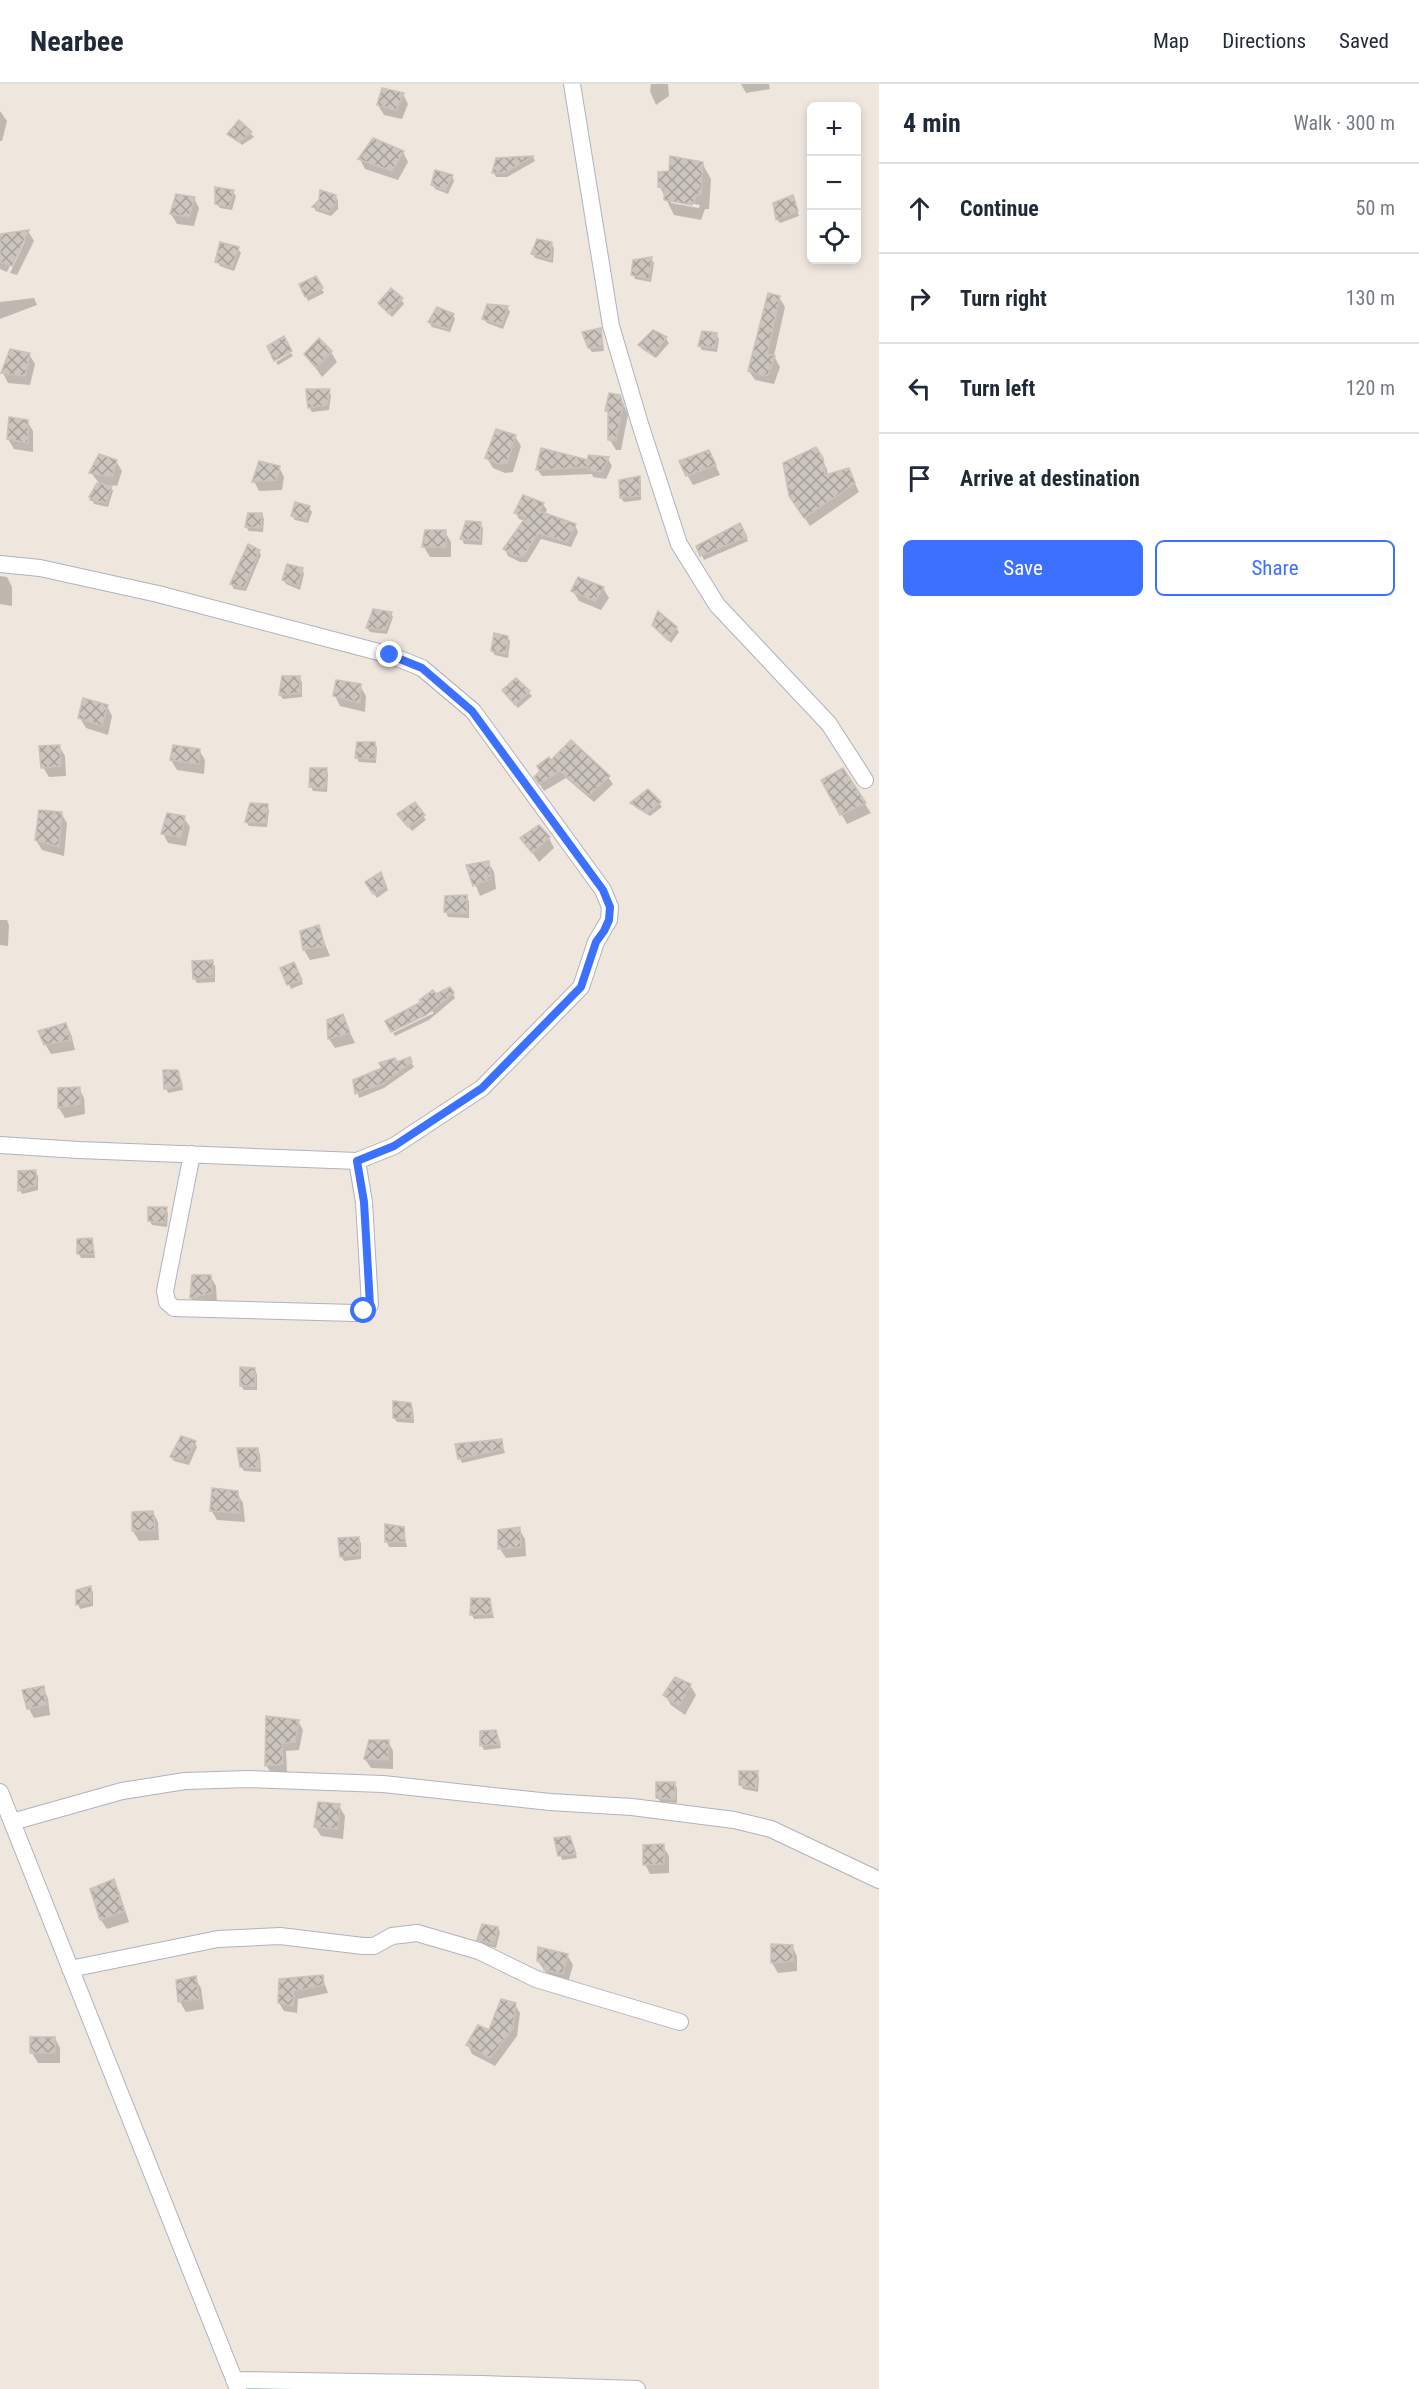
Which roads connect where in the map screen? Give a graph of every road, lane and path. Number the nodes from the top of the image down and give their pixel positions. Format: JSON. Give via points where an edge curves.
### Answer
{"nodes":[{"id":1,"x":572,"y":84,"type":"edge"},
{"id":2,"x":0,"y":564,"type":"edge"},
{"id":3,"x":865,"y":780,"type":"dead end"},
{"id":4,"x":0,"y":1145,"type":"edge"},
{"id":5,"x":192,"y":1154,"type":"junction"},
{"id":6,"x":357,"y":1161,"type":"junction"},
{"id":7,"x":0,"y":1792,"type":"edge"},
{"id":8,"x":12,"y":1822,"type":"junction"},
{"id":9,"x":879,"y":1880,"type":"edge"},
{"id":10,"x":70,"y":1969,"type":"junction"},
{"id":11,"x":680,"y":2022,"type":"dead end"},
{"id":12,"x":236,"y":2385,"type":"edge"},
{"id":13,"x":637,"y":2389,"type":"edge"}],
"edges":[{"from":1,"to":3,"type":"street","via":[[611,326],[679,544],[717,605],[829,724]]},
{"from":2,"to":6,"type":"street","via":[[40,568],[158,594],[390,655],[422,668],[472,711],[603,890],[610,907],[609,920],[596,942],[581,987],[482,1088],[394,1146]]},
{"from":4,"to":5,"type":"street"},
{"from":5,"to":6,"type":"street"},
{"from":5,"to":6,"type":"street","via":[[165,1291],[167,1302],[174,1308],[364,1311],[370,1305],[364,1202]]},
{"from":7,"to":8,"type":"street"},
{"from":8,"to":9,"type":"street","via":[[122,1791],[185,1781],[383,1784],[734,1820],[771,1829]]},
{"from":8,"to":10,"type":"street"},
{"from":10,"to":11,"type":"street","via":[[218,1939],[280,1936],[374,1946],[392,1936],[417,1934],[479,1951],[536,1979]]},
{"from":10,"to":12,"type":"street"},
{"from":12,"to":13,"type":"street","via":[[482,2384]]}]}
